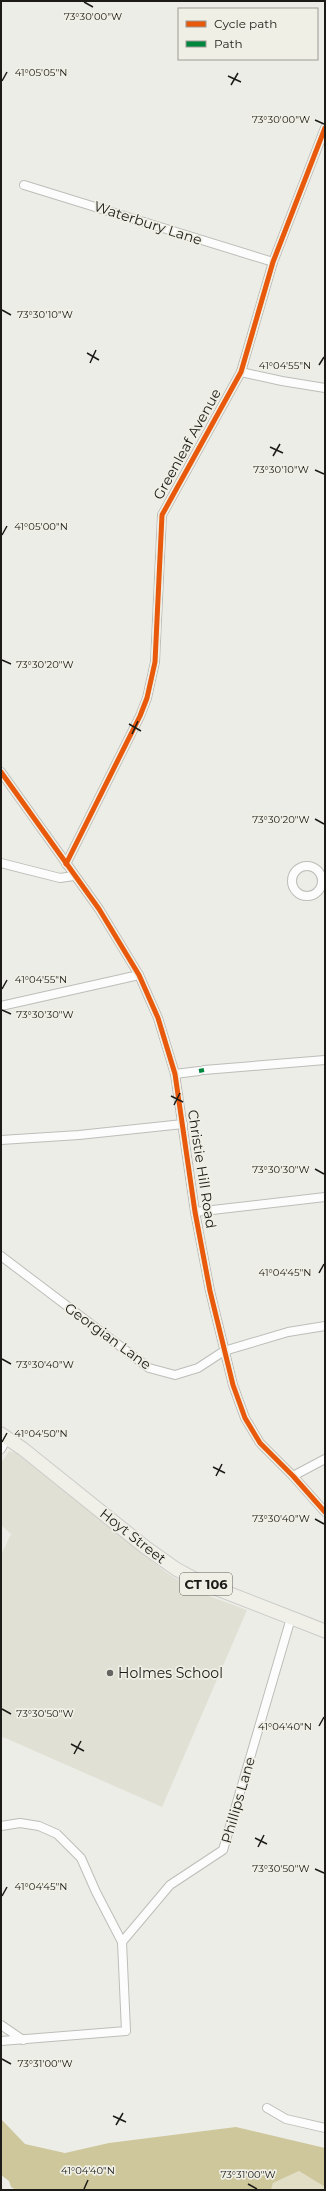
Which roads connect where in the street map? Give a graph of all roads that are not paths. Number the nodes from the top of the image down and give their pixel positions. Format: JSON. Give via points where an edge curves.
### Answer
{"nodes":[{"id":1,"x":325,"y":128,"type":"edge"},
{"id":2,"x":24,"y":184,"type":"dead end"},
{"id":3,"x":273,"y":262,"type":"junction"},
{"id":4,"x":241,"y":372,"type":"junction"},
{"id":5,"x":325,"y":388,"type":"edge"},
{"id":6,"x":1,"y":772,"type":"edge"},
{"id":7,"x":1,"y":863,"type":"edge"},
{"id":8,"x":66,"y":864,"type":"junction"},
{"id":9,"x":74,"y":876,"type":"junction"},
{"id":10,"x":139,"y":975,"type":"junction"},
{"id":11,"x":1,"y":1006,"type":"edge"},
{"id":12,"x":325,"y":1060,"type":"edge"},
{"id":13,"x":175,"y":1074,"type":"junction"},
{"id":14,"x":183,"y":1124,"type":"junction"},
{"id":15,"x":1,"y":1140,"type":"edge"},
{"id":16,"x":325,"y":1197,"type":"edge"},
{"id":17,"x":195,"y":1212,"type":"junction"},
{"id":18,"x":1,"y":1256,"type":"edge"},
{"id":19,"x":325,"y":1326,"type":"edge"},
{"id":20,"x":224,"y":1351,"type":"junction"},
{"id":21,"x":3,"y":1440,"type":"edge"},
{"id":22,"x":325,"y":1459,"type":"edge"},
{"id":23,"x":293,"y":1476,"type":"junction"},
{"id":24,"x":325,"y":1512,"type":"edge"},
{"id":25,"x":291,"y":1618,"type":"junction"},
{"id":26,"x":325,"y":1631,"type":"edge"},
{"id":27,"x":1,"y":1826,"type":"edge"},
{"id":28,"x":122,"y":1942,"type":"junction"},
{"id":29,"x":1,"y":2025,"type":"edge"},
{"id":30,"x":22,"y":2040,"type":"junction"},
{"id":31,"x":1,"y":2041,"type":"edge"},
{"id":32,"x":267,"y":2108,"type":"dead end"},
{"id":33,"x":325,"y":2128,"type":"edge"}],
"edges":[{"from":1,"to":3,"type":"street","name":"Greenleaf Avenue"},
{"from":2,"to":3,"type":"street","name":"Waterbury Lane"},
{"from":3,"to":4,"type":"street","name":"Greenleaf Avenue"},
{"from":4,"to":5,"type":"street"},
{"from":4,"to":8,"type":"street","name":"Greenleaf Avenue","via":[[162,515],[155,662],[147,698]]},
{"from":6,"to":8,"type":"street","name":"Christie Hill Road"},
{"from":7,"to":9,"type":"street","via":[[60,878]]},
{"from":8,"to":9,"type":"street","name":"Christie Hill Road"},
{"from":9,"to":10,"type":"street","name":"Christie Hill Road","via":[[99,909]]},
{"from":10,"to":11,"type":"street"},
{"from":10,"to":13,"type":"street","name":"Christie Hill Road","via":[[158,1018]]},
{"from":12,"to":13,"type":"street"},
{"from":13,"to":14,"type":"street","name":"Christie Hill Road"},
{"from":14,"to":15,"type":"street"},
{"from":14,"to":17,"type":"street","name":"Christie Hill Road"},
{"from":16,"to":17,"type":"street"},
{"from":17,"to":20,"type":"street","name":"Christie Hill Road"},
{"from":18,"to":20,"type":"street","name":"Georgian Lane","via":[[149,1368],[176,1375],[198,1368]]},
{"from":19,"to":20,"type":"street","name":"Georgian Lane","via":[[288,1332]]},
{"from":20,"to":23,"type":"street","name":"Christie Hill Road","via":[[245,1418],[260,1443]]},
{"from":21,"to":25,"type":"main road","name":"Hoyt Street","number":"CT 106","via":[[176,1569],[202,1583]]},
{"from":22,"to":23,"type":"street"},
{"from":23,"to":24,"type":"street","name":"Christie Hill Road"},
{"from":25,"to":26,"type":"main road","name":"Hoyt Street","number":"CT 106"},
{"from":25,"to":28,"type":"street","name":"Phillips Lane","via":[[223,1850],[170,1886]]},
{"from":27,"to":28,"type":"street","via":[[20,1823],[39,1826],[57,1834],[81,1858]]},
{"from":28,"to":30,"type":"street","via":[[126,2031]]},
{"from":29,"to":30,"type":"street"},
{"from":30,"to":31,"type":"street"},
{"from":32,"to":33,"type":"street","via":[[286,2119]]}]}
